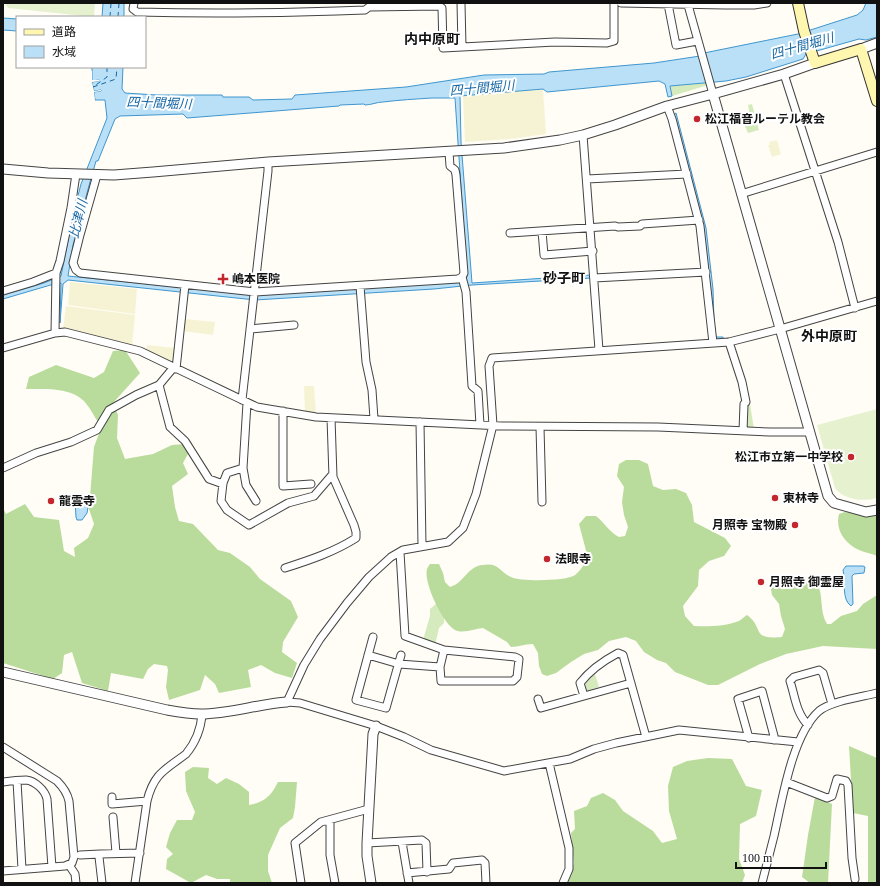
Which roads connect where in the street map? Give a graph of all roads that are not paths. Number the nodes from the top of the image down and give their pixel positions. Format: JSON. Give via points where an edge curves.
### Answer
{"nodes":[{"id":1,"x":134,"y":3,"type":"edge"},
{"id":2,"x":461,"y":3,"type":"edge"},
{"id":3,"x":614,"y":3,"type":"edge"},
{"id":4,"x":621,"y":3,"type":"edge"},
{"id":5,"x":767,"y":3,"type":"edge"},
{"id":6,"x":798,"y":3,"type":"edge"},
{"id":7,"x":436,"y":4,"type":"edge"},
{"id":8,"x":668,"y":4,"type":"junction"},
{"id":9,"x":369,"y":5,"type":"edge"},
{"id":10,"x":688,"y":5,"type":"junction"},
{"id":11,"x":697,"y":42,"type":"junction"},
{"id":12,"x":877,"y":43,"type":"edge"},
{"id":13,"x":462,"y":47,"type":"junction"},
{"id":14,"x":861,"y":49,"type":"junction"},
{"id":15,"x":814,"y":58,"type":"junction"},
{"id":16,"x":784,"y":74,"type":"junction"},
{"id":17,"x":713,"y":94,"type":"junction"},
{"id":18,"x":877,"y":101,"type":"edge"},
{"id":19,"x":667,"y":106,"type":"junction"},
{"id":20,"x":583,"y":135,"type":"junction"},
{"id":21,"x":457,"y":151,"type":"junction"},
{"id":22,"x":877,"y":152,"type":"edge"},
{"id":23,"x":268,"y":162,"type":"junction"},
{"id":24,"x":3,"y":169,"type":"edge"},
{"id":25,"x":816,"y":170,"type":"junction"},
{"id":26,"x":79,"y":174,"type":"junction"},
{"id":27,"x":687,"y":174,"type":"junction"},
{"id":28,"x":95,"y":175,"type":"junction"},
{"id":29,"x":587,"y":179,"type":"junction"},
{"id":30,"x":742,"y":194,"type":"junction"},
{"id":31,"x":699,"y":220,"type":"junction"},
{"id":32,"x":591,"y":228,"type":"junction"},
{"id":33,"x":542,"y":231,"type":"junction"},
{"id":34,"x":510,"y":234,"type":"dead end"},
{"id":35,"x":592,"y":251,"type":"junction"},
{"id":36,"x":706,"y":272,"type":"junction"},
{"id":37,"x":56,"y":275,"type":"junction"},
{"id":38,"x":594,"y":278,"type":"junction"},
{"id":39,"x":463,"y":281,"type":"junction"},
{"id":40,"x":184,"y":288,"type":"junction"},
{"id":41,"x":361,"y":289,"type":"junction"},
{"id":42,"x":3,"y":290,"type":"edge"},
{"id":43,"x":254,"y":296,"type":"junction"},
{"id":44,"x":877,"y":302,"type":"edge"},
{"id":45,"x":855,"y":308,"type":"junction"},
{"id":46,"x":294,"y":325,"type":"dead end"},
{"id":47,"x":250,"y":329,"type":"junction"},
{"id":48,"x":780,"y":329,"type":"junction"},
{"id":49,"x":55,"y":333,"type":"junction"},
{"id":50,"x":729,"y":342,"type":"junction"},
{"id":51,"x":713,"y":343,"type":"junction"},
{"id":52,"x":3,"y":348,"type":"edge"},
{"id":53,"x":599,"y":350,"type":"junction"},
{"id":54,"x":175,"y":368,"type":"junction"},
{"id":55,"x":159,"y":385,"type":"junction"},
{"id":56,"x":491,"y":390,"type":"junction"},
{"id":57,"x":478,"y":391,"type":"junction"},
{"id":58,"x":245,"y":402,"type":"junction"},
{"id":59,"x":283,"y":411,"type":"junction"},
{"id":60,"x":331,"y":418,"type":"junction"},
{"id":61,"x":374,"y":419,"type":"junction"},
{"id":62,"x":420,"y":422,"type":"junction"},
{"id":63,"x":480,"y":424,"type":"junction"},
{"id":64,"x":493,"y":425,"type":"junction"},
{"id":65,"x":540,"y":427,"type":"junction"},
{"id":66,"x":743,"y":431,"type":"junction"},
{"id":67,"x":810,"y":432,"type":"junction"},
{"id":68,"x":3,"y":468,"type":"edge"},
{"id":69,"x":243,"y":468,"type":"junction"},
{"id":70,"x":332,"y":475,"type":"junction"},
{"id":71,"x":223,"y":484,"type":"junction"},
{"id":72,"x":311,"y":484,"type":"dead end"},
{"id":73,"x":256,"y":500,"type":"dead end"},
{"id":74,"x":542,"y":502,"type":"dead end"},
{"id":75,"x":877,"y":510,"type":"edge"},
{"id":76,"x":422,"y":546,"type":"junction"},
{"id":77,"x":400,"y":552,"type":"junction"},
{"id":78,"x":285,"y":568,"type":"dead end"},
{"id":79,"x":373,"y":637,"type":"dead end"},
{"id":80,"x":444,"y":650,"type":"junction"},
{"id":81,"x":368,"y":655,"type":"junction"},
{"id":82,"x":401,"y":655,"type":"dead end"},
{"id":83,"x":399,"y":664,"type":"junction"},
{"id":84,"x":440,"y":667,"type":"junction"},
{"id":85,"x":3,"y":672,"type":"edge"},
{"id":86,"x":631,"y":683,"type":"junction"},
{"id":87,"x":877,"y":692,"type":"edge"},
{"id":88,"x":584,"y":696,"type":"junction"},
{"id":89,"x":538,"y":700,"type":"dead end"},
{"id":90,"x":287,"y":702,"type":"junction"},
{"id":91,"x":832,"y":704,"type":"junction"},
{"id":92,"x":202,"y":714,"type":"junction"},
{"id":93,"x":808,"y":725,"type":"junction"},
{"id":94,"x":376,"y":726,"type":"junction"},
{"id":95,"x":646,"y":737,"type":"junction"},
{"id":96,"x":749,"y":738,"type":"junction"},
{"id":97,"x":774,"y":740,"type":"junction"},
{"id":98,"x":798,"y":742,"type":"junction"},
{"id":99,"x":3,"y":748,"type":"edge"},
{"id":100,"x":549,"y":763,"type":"junction"},
{"id":101,"x":17,"y":781,"type":"junction"},
{"id":102,"x":3,"y":782,"type":"edge"},
{"id":103,"x":786,"y":782,"type":"junction"},
{"id":104,"x":112,"y":797,"type":"dead end"},
{"id":105,"x":147,"y":800,"type":"junction"},
{"id":106,"x":369,"y":810,"type":"junction"},
{"id":107,"x":113,"y":817,"type":"dead end"},
{"id":108,"x":330,"y":820,"type":"junction"},
{"id":109,"x":402,"y":842,"type":"junction"},
{"id":110,"x":367,"y":843,"type":"junction"},
{"id":111,"x":116,"y":853,"type":"junction"},
{"id":112,"x":140,"y":853,"type":"junction"},
{"id":113,"x":100,"y":854,"type":"junction"},
{"id":114,"x":80,"y":855,"type":"dead end"},
{"id":115,"x":69,"y":865,"type":"junction"},
{"id":116,"x":52,"y":867,"type":"junction"},
{"id":117,"x":22,"y":869,"type":"junction"},
{"id":118,"x":3,"y":871,"type":"edge"},
{"id":119,"x":427,"y":872,"type":"junction"},
{"id":120,"x":407,"y":873,"type":"junction"},
{"id":121,"x":855,"y":879,"type":"dead end"},
{"id":122,"x":76,"y":883,"type":"edge"},
{"id":123,"x":102,"y":883,"type":"edge"},
{"id":124,"x":135,"y":883,"type":"edge"},
{"id":125,"x":301,"y":883,"type":"edge"},
{"id":126,"x":334,"y":883,"type":"edge"},
{"id":127,"x":371,"y":883,"type":"edge"},
{"id":128,"x":409,"y":883,"type":"edge"},
{"id":129,"x":486,"y":883,"type":"edge"},
{"id":130,"x":563,"y":883,"type":"edge"},
{"id":131,"x":762,"y":883,"type":"edge"}],
"edges":[{"from":1,"to":9,"type":"street","via":[[137,12],[144,13],[365,10]]},
{"from":2,"to":13,"type":"street"},
{"from":3,"to":13,"type":"street","via":[[614,41]]},
{"from":4,"to":8,"type":"street"},
{"from":5,"to":10,"type":"street"},
{"from":6,"to":15,"type":"main road","via":[[804,31]]},
{"from":7,"to":9,"type":"street"},
{"from":7,"to":13,"type":"street","via":[[442,8],[442,48]]},
{"from":8,"to":10,"type":"street"},
{"from":8,"to":11,"type":"street","via":[[676,46]]},
{"from":10,"to":11,"type":"street"},
{"from":11,"to":17,"type":"street"},
{"from":12,"to":14,"type":"street"},
{"from":14,"to":15,"type":"main road"},
{"from":14,"to":18,"type":"main road"},
{"from":15,"to":16,"type":"street"},
{"from":16,"to":17,"type":"street"},
{"from":16,"to":25,"type":"street"},
{"from":17,"to":19,"type":"street"},
{"from":17,"to":30,"type":"street"},
{"from":19,"to":20,"type":"street"},
{"from":19,"to":27,"type":"street"},
{"from":20,"to":21,"type":"street","via":[[519,146]]},
{"from":20,"to":29,"type":"street"},
{"from":21,"to":23,"type":"street"},
{"from":21,"to":39,"type":"street","via":[[450,166],[456,175]]},
{"from":22,"to":25,"type":"street"},
{"from":23,"to":28,"type":"street"},
{"from":23,"to":43,"type":"street"},
{"from":24,"to":26,"type":"street"},
{"from":25,"to":30,"type":"street"},
{"from":25,"to":45,"type":"street"},
{"from":26,"to":28,"type":"street"},
{"from":26,"to":37,"type":"street"},
{"from":27,"to":29,"type":"street"},
{"from":27,"to":31,"type":"street"},
{"from":28,"to":40,"type":"street","via":[[76,247],[73,263],[76,270],[84,274]]},
{"from":29,"to":32,"type":"street"},
{"from":30,"to":48,"type":"street"},
{"from":31,"to":32,"type":"street"},
{"from":31,"to":36,"type":"street"},
{"from":32,"to":33,"type":"street"},
{"from":32,"to":35,"type":"street"},
{"from":33,"to":34,"type":"street"},
{"from":33,"to":35,"type":"street","via":[[544,255]]},
{"from":35,"to":38,"type":"street"},
{"from":36,"to":38,"type":"street"},
{"from":36,"to":51,"type":"street"},
{"from":37,"to":42,"type":"street"},
{"from":37,"to":49,"type":"street"},
{"from":38,"to":53,"type":"street"},
{"from":39,"to":41,"type":"street","via":[[458,279]]},
{"from":39,"to":57,"type":"street","via":[[472,386]]},
{"from":40,"to":43,"type":"street"},
{"from":40,"to":54,"type":"street"},
{"from":41,"to":43,"type":"street"},
{"from":41,"to":61,"type":"street","via":[[366,362],[372,390]]},
{"from":43,"to":47,"type":"street"},
{"from":44,"to":45,"type":"street"},
{"from":45,"to":48,"type":"street"},
{"from":46,"to":47,"type":"street"},
{"from":47,"to":58,"type":"street"},
{"from":48,"to":50,"type":"street"},
{"from":48,"to":67,"type":"street"},
{"from":49,"to":52,"type":"street"},
{"from":49,"to":54,"type":"street","via":[[65,332],[140,351]]},
{"from":50,"to":51,"type":"street"},
{"from":50,"to":66,"type":"street","via":[[746,402]]},
{"from":51,"to":53,"type":"street"},
{"from":53,"to":56,"type":"street","via":[[492,358],[489,366]]},
{"from":54,"to":55,"type":"street"},
{"from":54,"to":58,"type":"street"},
{"from":55,"to":68,"type":"street","via":[[109,410],[97,430]]},
{"from":55,"to":71,"type":"street","via":[[170,427],[185,441],[209,479]]},
{"from":56,"to":57,"type":"street"},
{"from":56,"to":64,"type":"street"},
{"from":57,"to":63,"type":"street"},
{"from":58,"to":59,"type":"street","via":[[257,407]]},
{"from":58,"to":69,"type":"street"},
{"from":59,"to":60,"type":"street"},
{"from":59,"to":72,"type":"street","via":[[284,486]]},
{"from":60,"to":61,"type":"street"},
{"from":60,"to":70,"type":"street"},
{"from":61,"to":62,"type":"street"},
{"from":62,"to":63,"type":"street"},
{"from":62,"to":76,"type":"street"},
{"from":63,"to":64,"type":"street"},
{"from":64,"to":65,"type":"street"},
{"from":64,"to":76,"type":"street","via":[[476,494],[463,528],[448,542]]},
{"from":65,"to":66,"type":"street","via":[[658,427]]},
{"from":65,"to":74,"type":"street"},
{"from":66,"to":67,"type":"street"},
{"from":67,"to":75,"type":"street","via":[[828,496],[832,502],[866,512]]},
{"from":69,"to":71,"type":"street","via":[[227,473]]},
{"from":69,"to":73,"type":"street","via":[[246,485]]},
{"from":70,"to":71,"type":"street","via":[[314,496],[288,503],[249,526],[227,510],[221,501]]},
{"from":70,"to":78,"type":"street","via":[[354,525],[356,538],[308,561]]},
{"from":76,"to":77,"type":"street"},
{"from":77,"to":80,"type":"street","via":[[405,636]]},
{"from":77,"to":90,"type":"street","via":[[369,577],[347,603],[304,665]]},
{"from":79,"to":81,"type":"street"},
{"from":80,"to":84,"type":"street"},
{"from":80,"to":84,"type":"street","via":[[515,657],[520,659],[517,677],[513,681],[441,681]]},
{"from":81,"to":83,"type":"street"},
{"from":81,"to":83,"type":"street","via":[[356,700],[386,708]]},
{"from":82,"to":83,"type":"street"},
{"from":83,"to":84,"type":"street"},
{"from":85,"to":92,"type":"street","via":[[167,710]]},
{"from":86,"to":88,"type":"street"},
{"from":86,"to":88,"type":"street","via":[[623,655],[618,653],[598,664],[587,674],[580,683]]},
{"from":86,"to":95,"type":"street"},
{"from":87,"to":91,"type":"street"},
{"from":88,"to":89,"type":"street","via":[[541,708]]},
{"from":90,"to":92,"type":"street"},
{"from":90,"to":94,"type":"street","via":[[300,703]]},
{"from":91,"to":93,"type":"street","via":[[819,712]]},
{"from":91,"to":93,"type":"street","via":[[823,673],[819,670],[794,677],[790,681],[799,712]]},
{"from":92,"to":105,"type":"street","via":[[200,728],[189,750],[158,776],[150,787]]},
{"from":93,"to":98,"type":"street"},
{"from":94,"to":100,"type":"street","via":[[431,750],[504,771]]},
{"from":94,"to":106,"type":"street","via":[[373,734]]},
{"from":95,"to":96,"type":"street","via":[[679,730]]},
{"from":95,"to":100,"type":"street"},
{"from":96,"to":97,"type":"street"},
{"from":96,"to":97,"type":"street","via":[[738,699],[762,691]]},
{"from":97,"to":98,"type":"street"},
{"from":98,"to":103,"type":"street"},
{"from":99,"to":115,"type":"street","via":[[57,781],[68,795],[74,857]]},
{"from":100,"to":130,"type":"street","via":[[570,848],[569,869]]},
{"from":101,"to":102,"type":"street"},
{"from":101,"to":116,"type":"street","via":[[28,780],[46,794]]},
{"from":101,"to":117,"type":"street"},
{"from":103,"to":121,"type":"street","via":[[827,798],[832,796],[837,779],[846,781]]},
{"from":103,"to":131,"type":"street"},
{"from":104,"to":105,"type":"street","via":[[112,804]]},
{"from":105,"to":112,"type":"street"},
{"from":106,"to":108,"type":"street"},
{"from":106,"to":110,"type":"street"},
{"from":107,"to":111,"type":"street"},
{"from":108,"to":125,"type":"street","via":[[321,822],[295,843]]},
{"from":108,"to":126,"type":"street","via":[[330,855]]},
{"from":109,"to":110,"type":"street"},
{"from":109,"to":119,"type":"street","via":[[422,840],[426,843]]},
{"from":109,"to":120,"type":"street"},
{"from":110,"to":127,"type":"street"},
{"from":111,"to":112,"type":"street"},
{"from":111,"to":113,"type":"street"},
{"from":112,"to":124,"type":"street"},
{"from":113,"to":114,"type":"street"},
{"from":113,"to":123,"type":"street"},
{"from":115,"to":116,"type":"street"},
{"from":115,"to":122,"type":"street","via":[[75,874]]},
{"from":116,"to":117,"type":"street"},
{"from":117,"to":118,"type":"street"},
{"from":119,"to":120,"type":"street"},
{"from":119,"to":129,"type":"street","via":[[448,869],[453,863],[482,860],[485,863]]},
{"from":120,"to":128,"type":"street"}]}
